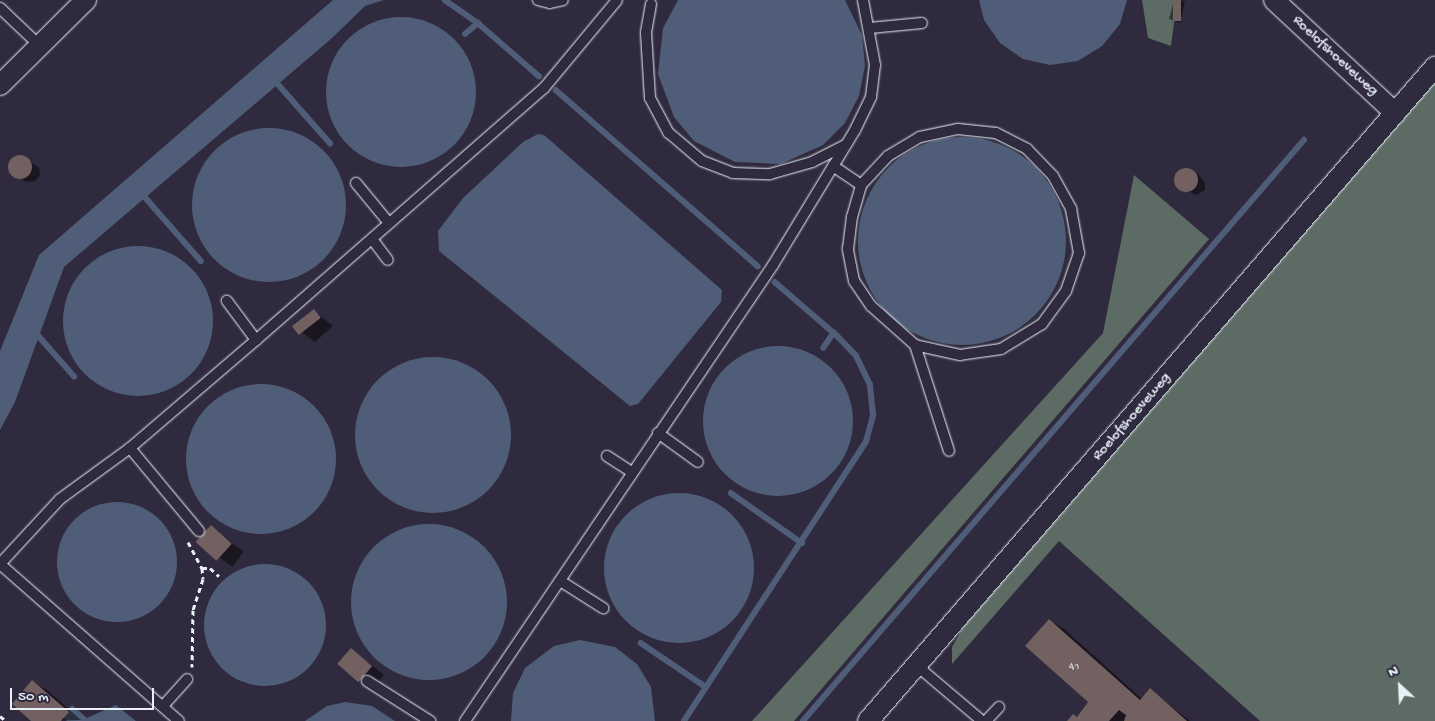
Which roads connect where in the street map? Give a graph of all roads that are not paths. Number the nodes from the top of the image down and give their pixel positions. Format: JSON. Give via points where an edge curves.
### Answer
{"nodes":[{"id":1,"x":86,"y":0,"type":"edge"},
{"id":2,"x":538,"y":0,"type":"edge"},
{"id":3,"x":563,"y":0,"type":"edge"},
{"id":4,"x":617,"y":0,"type":"edge"},
{"id":5,"x":863,"y":0,"type":"edge"},
{"id":6,"x":1274,"y":0,"type":"edge"},
{"id":7,"x":651,"y":1,"type":"edge"},
{"id":8,"x":0,"y":8,"type":"edge"},
{"id":9,"x":922,"y":23,"type":"dead end"},
{"id":10,"x":870,"y":28,"type":"junction"},
{"id":11,"x":40,"y":46,"type":"junction"},
{"id":12,"x":1435,"y":67,"type":"edge"},
{"id":13,"x":0,"y":85,"type":"edge"},
{"id":14,"x":1395,"y":113,"type":"junction"},
{"id":15,"x":846,"y":145,"type":"junction"},
{"id":16,"x":833,"y":166,"type":"junction"},
{"id":17,"x":356,"y":183,"type":"dead end"},
{"id":18,"x":861,"y":185,"type":"junction"},
{"id":19,"x":389,"y":223,"type":"junction"},
{"id":20,"x":372,"y":239,"type":"junction"},
{"id":21,"x":388,"y":260,"type":"dead end"},
{"id":22,"x":227,"y":301,"type":"dead end"},
{"id":23,"x":256,"y":340,"type":"junction"},
{"id":24,"x":915,"y":345,"type":"junction"},
{"id":25,"x":658,"y":433,"type":"junction"},
{"id":26,"x":130,"y":448,"type":"junction"},
{"id":27,"x":949,"y":451,"type":"dead end"},
{"id":28,"x":607,"y":456,"type":"dead end"},
{"id":29,"x":698,"y":462,"type":"dead end"},
{"id":30,"x":632,"y":472,"type":"junction"},
{"id":31,"x":198,"y":531,"type":"dead end"},
{"id":32,"x":0,"y":564,"type":"edge"},
{"id":33,"x":562,"y":582,"type":"junction"},
{"id":34,"x":603,"y":608,"type":"dead end"},
{"id":35,"x":916,"y":665,"type":"junction"},
{"id":36,"x":187,"y":679,"type":"road end"},
{"id":37,"x":367,"y":681,"type":"dead end"},
{"id":38,"x":163,"y":706,"type":"junction"},
{"id":39,"x":999,"y":707,"type":"dead end"},
{"id":40,"x":179,"y":721,"type":"edge"},
{"id":41,"x":430,"y":721,"type":"edge"},
{"id":42,"x":465,"y":721,"type":"edge"},
{"id":43,"x":868,"y":721,"type":"edge"},
{"id":44,"x":982,"y":721,"type":"edge"},
{"id":45,"x":986,"y":721,"type":"edge"}],
"edges":[{"from":1,"to":11,"type":"street"},
{"from":2,"to":3,"type":"lane","via":[[550,3]]},
{"from":4,"to":19,"type":"lane","via":[[544,88]]},
{"from":5,"to":10,"type":"lane"},
{"from":6,"to":14,"type":"street","name":"Roelofshoeveweg"},
{"from":7,"to":15,"type":"lane","via":[[646,33],[650,98],[669,133],[702,161],[734,173],[770,174],[812,162]]},
{"from":8,"to":11,"type":"lane"},
{"from":9,"to":10,"type":"lane"},
{"from":10,"to":15,"type":"lane","via":[[875,65],[871,98]]},
{"from":11,"to":13,"type":"street"},
{"from":12,"to":14,"type":"street","name":"Roelofshoeveweg"},
{"from":14,"to":35,"type":"street","name":"Roelofshoeveweg"},
{"from":15,"to":16,"type":"lane"},
{"from":16,"to":18,"type":"lane"},
{"from":16,"to":25,"type":"lane","via":[[773,265]]},
{"from":17,"to":19,"type":"lane"},
{"from":18,"to":24,"type":"lane","via":[[848,249],[854,281],[871,306]]},
{"from":18,"to":24,"type":"lane","via":[[888,156],[920,137],[958,128],[996,133],[1027,150],[1053,176],[1071,208],[1079,253],[1066,292],[1042,324],[1000,349],[960,355]]},
{"from":19,"to":20,"type":"lane"},
{"from":20,"to":21,"type":"lane"},
{"from":20,"to":23,"type":"lane"},
{"from":22,"to":23,"type":"lane"},
{"from":23,"to":26,"type":"lane"},
{"from":24,"to":27,"type":"lane"},
{"from":25,"to":29,"type":"lane"},
{"from":25,"to":30,"type":"lane"},
{"from":26,"to":31,"type":"lane"},
{"from":26,"to":32,"type":"lane","via":[[60,499]]},
{"from":28,"to":30,"type":"lane"},
{"from":30,"to":33,"type":"lane"},
{"from":32,"to":38,"type":"lane"},
{"from":33,"to":34,"type":"lane"},
{"from":33,"to":42,"type":"lane"},
{"from":35,"to":43,"type":"street","name":"Roelofshoeveweg"},
{"from":35,"to":44,"type":"lane"},
{"from":36,"to":38,"type":"lane"},
{"from":37,"to":41,"type":"lane"},
{"from":38,"to":40,"type":"lane"},
{"from":39,"to":45,"type":"lane"}]}
